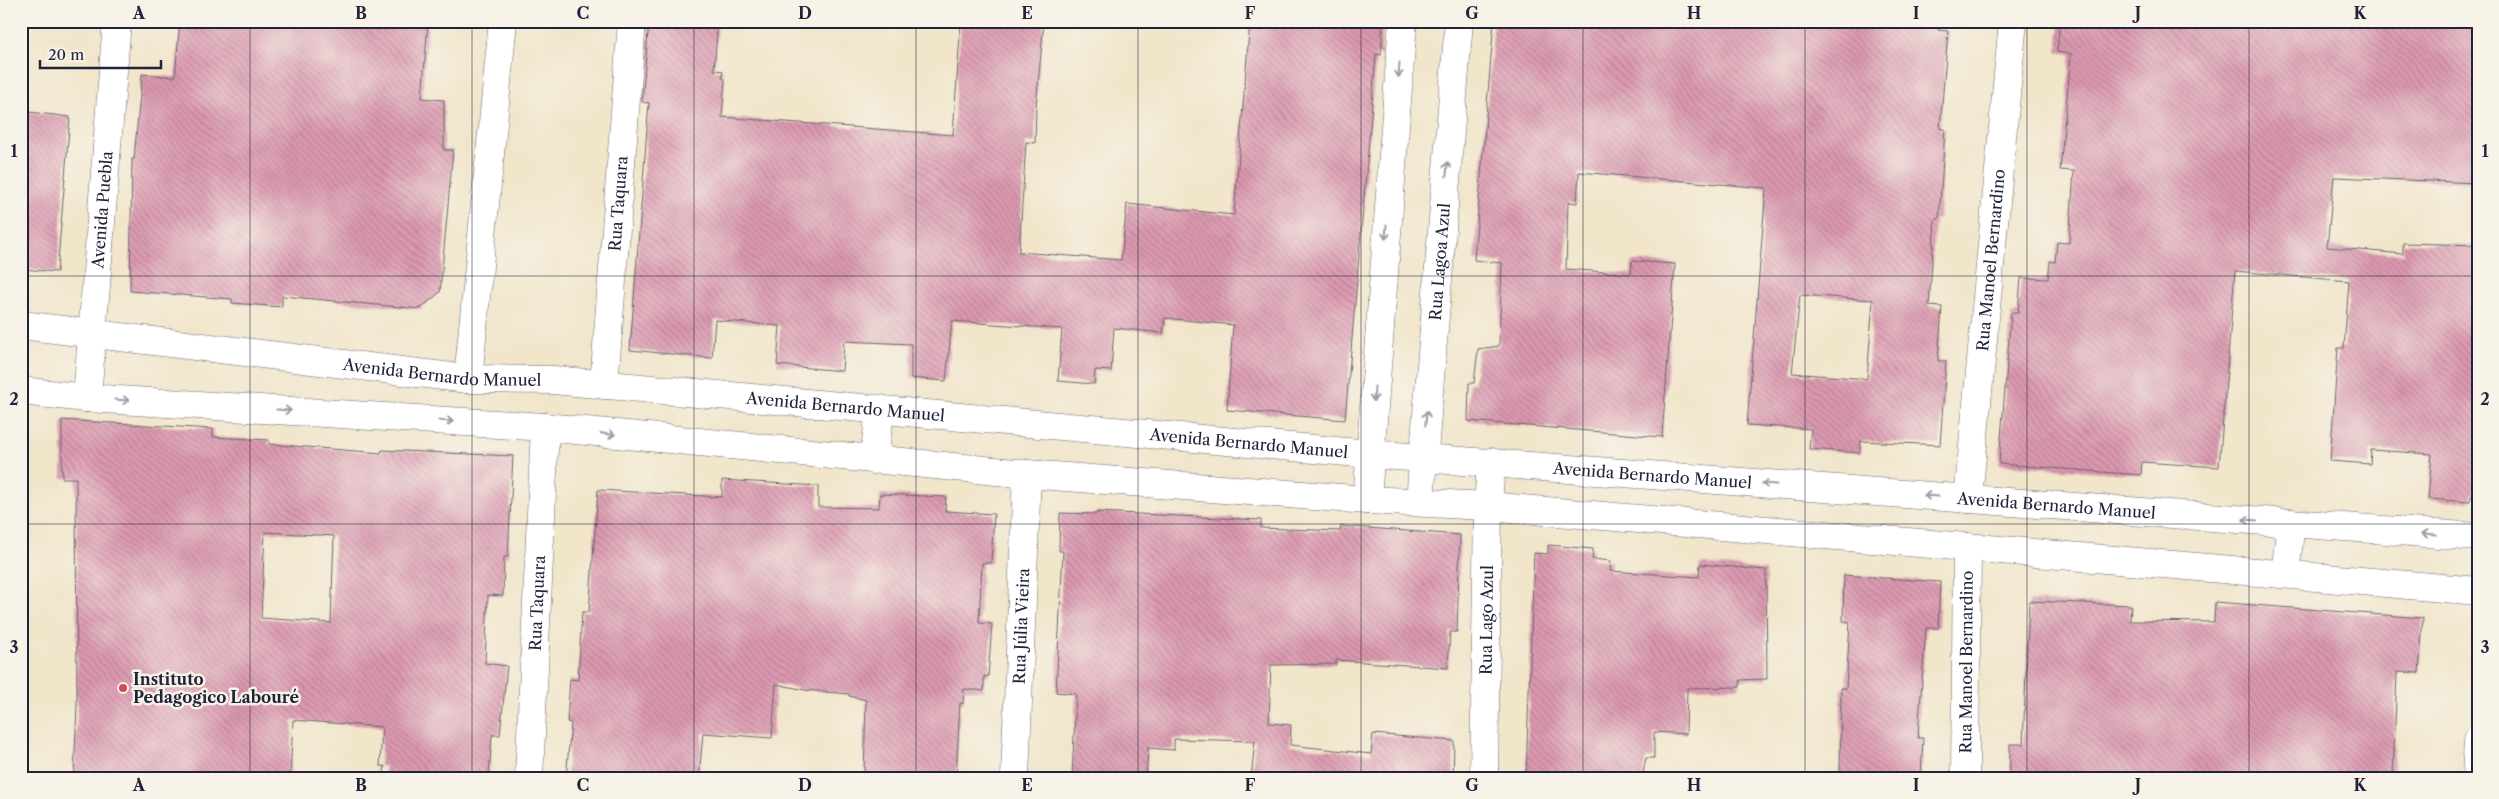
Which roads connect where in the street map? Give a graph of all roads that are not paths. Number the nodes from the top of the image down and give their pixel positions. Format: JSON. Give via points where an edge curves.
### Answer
{"nodes":[{"id":1,"x":117,"y":21,"type":"edge"},
{"id":2,"x":503,"y":21,"type":"edge"},
{"id":3,"x":632,"y":21,"type":"edge"},
{"id":4,"x":1403,"y":21,"type":"edge"},
{"id":5,"x":1459,"y":21,"type":"edge"},
{"id":6,"x":2013,"y":21,"type":"edge"},
{"id":7,"x":21,"y":325,"type":"edge"},
{"id":8,"x":91,"y":333,"type":"junction"},
{"id":9,"x":468,"y":379,"type":"junction"},
{"id":10,"x":604,"y":385,"type":"junction"},
{"id":11,"x":21,"y":391,"type":"edge"},
{"id":12,"x":87,"y":398,"type":"junction"},
{"id":13,"x":880,"y":409,"type":"junction"},
{"id":14,"x":546,"y":428,"type":"junction"},
{"id":15,"x":1369,"y":454,"type":"junction"},
{"id":16,"x":1422,"y":457,"type":"junction"},
{"id":17,"x":874,"y":460,"type":"junction"},
{"id":18,"x":1491,"y":462,"type":"junction"},
{"id":19,"x":1027,"y":474,"type":"junction"},
{"id":20,"x":1968,"y":499,"type":"junction"},
{"id":21,"x":1367,"y":500,"type":"junction"},
{"id":22,"x":1420,"y":501,"type":"junction"},
{"id":23,"x":1488,"y":506,"type":"junction"},
{"id":24,"x":2291,"y":523,"type":"junction"},
{"id":25,"x":2478,"y":537,"type":"edge"},
{"id":26,"x":1967,"y":547,"type":"junction"},
{"id":27,"x":2285,"y":574,"type":"junction"},
{"id":28,"x":2478,"y":591,"type":"edge"},
{"id":29,"x":2478,"y":740,"type":"edge"},
{"id":30,"x":528,"y":778,"type":"edge"},
{"id":31,"x":1015,"y":778,"type":"edge"},
{"id":32,"x":1484,"y":778,"type":"edge"},
{"id":33,"x":1964,"y":778,"type":"edge"},
{"id":34,"x":2476,"y":778,"type":"edge"}],
"edges":[{"from":1,"to":8,"type":"street","name":"Avenida Puebla"},
{"from":2,"to":9,"type":"street"},
{"from":3,"to":10,"type":"street","name":"Rua Taquara"},
{"from":4,"to":15,"type":"street","one_way":true},
{"from":16,"to":5,"type":"street","name":"Rua Lagoa Azul","one_way":true},
{"from":6,"to":20,"type":"street","name":"Rua Manoel Bernardino"},
{"from":7,"to":8,"type":"street","name":"Avenida Bernardo Manuel"},
{"from":8,"to":9,"type":"street","name":"Avenida Bernardo Manuel"},
{"from":8,"to":12,"type":"street","name":"Avenida Puebla"},
{"from":9,"to":10,"type":"street","name":"Avenida Bernardo Manuel","via":[[553,380]]},
{"from":10,"to":13,"type":"street","name":"Avenida Bernardo Manuel"},
{"from":11,"to":12,"type":"street"},
{"from":12,"to":14,"type":"street","one_way":true},
{"from":13,"to":15,"type":"street","name":"Avenida Bernardo Manuel"},
{"from":13,"to":17,"type":"street"},
{"from":14,"to":17,"type":"street","one_way":true},
{"from":14,"to":30,"type":"street","name":"Rua Taquara"},
{"from":15,"to":16,"type":"street","name":"Avenida Bernardo Manuel"},
{"from":15,"to":21,"type":"street"},
{"from":16,"to":18,"type":"street","name":"Avenida Bernardo Manuel"},
{"from":16,"to":22,"type":"street","name":"Rua Lagoa Azul"},
{"from":17,"to":19,"type":"street"},
{"from":20,"to":18,"type":"street","name":"Avenida Bernardo Manuel","one_way":true},
{"from":18,"to":23,"type":"street","name":"Rua Lago Azul"},
{"from":19,"to":21,"type":"street"},
{"from":19,"to":31,"type":"street","name":"Rua Júlia Vieira"},
{"from":24,"to":20,"type":"street","name":"Avenida Bernardo Manuel","one_way":true},
{"from":21,"to":22,"type":"street"},
{"from":22,"to":23,"type":"street"},
{"from":23,"to":26,"type":"street"},
{"from":23,"to":32,"type":"street","name":"Rua Lago Azul"},
{"from":25,"to":24,"type":"street","name":"Avenida Bernardo Manuel","one_way":true},
{"from":24,"to":27,"type":"street"},
{"from":26,"to":27,"type":"street"},
{"from":26,"to":33,"type":"street","name":"Rua Manoel Bernardino"},
{"from":27,"to":28,"type":"street"},
{"from":29,"to":34,"type":"street"}]}
